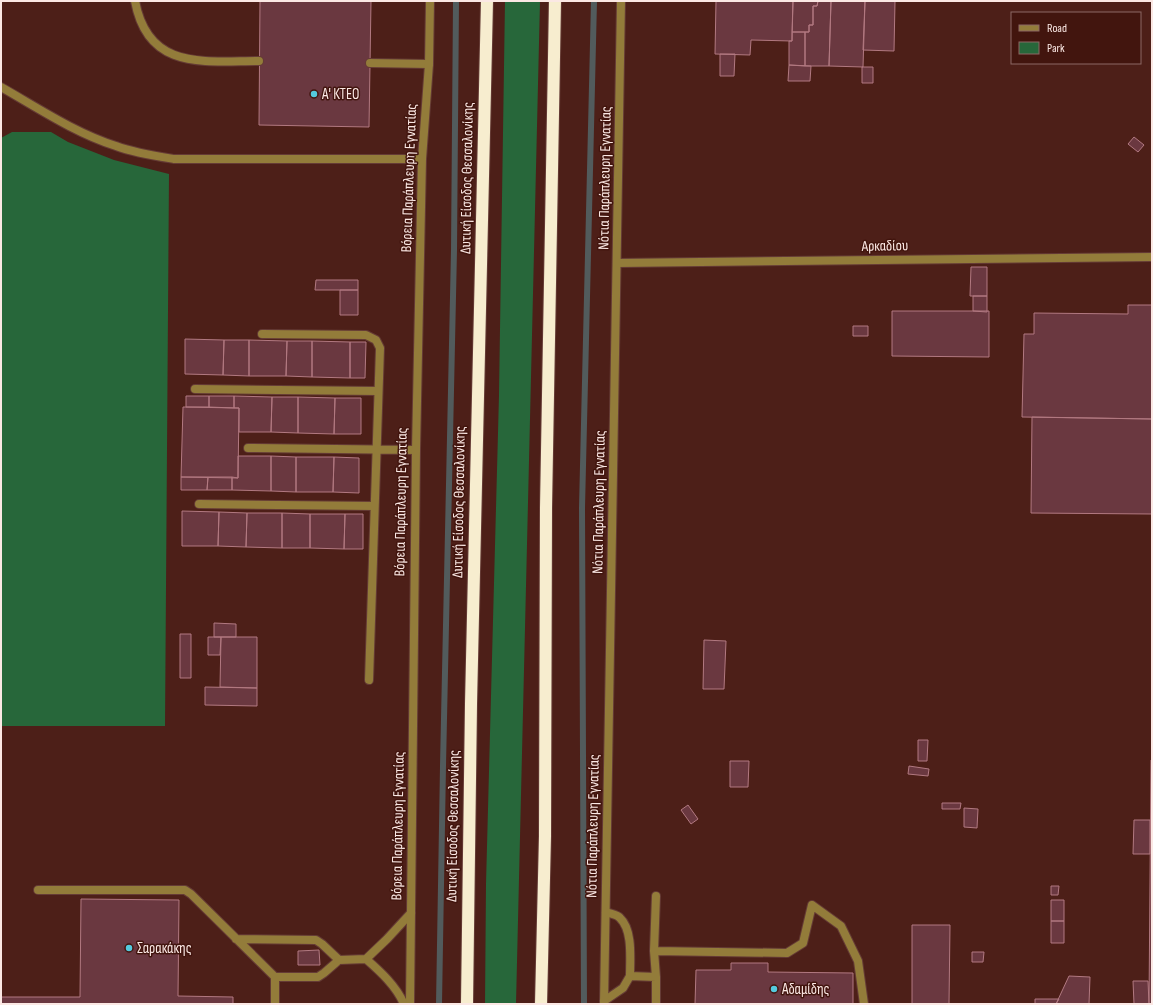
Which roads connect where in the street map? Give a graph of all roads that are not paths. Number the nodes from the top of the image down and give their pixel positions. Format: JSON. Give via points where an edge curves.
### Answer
{"nodes":[{"id":1,"x":135,"y":1,"type":"edge"},
{"id":2,"x":430,"y":1,"type":"edge"},
{"id":3,"x":487,"y":1,"type":"edge"},
{"id":4,"x":556,"y":1,"type":"edge"},
{"id":5,"x":621,"y":1,"type":"edge"},
{"id":6,"x":259,"y":61,"type":"dead end"},
{"id":7,"x":370,"y":63,"type":"dead end"},
{"id":8,"x":429,"y":64,"type":"junction"},
{"id":9,"x":1,"y":87,"type":"edge"},
{"id":10,"x":422,"y":160,"type":"junction"},
{"id":11,"x":1152,"y":256,"type":"edge"},
{"id":12,"x":617,"y":264,"type":"junction"},
{"id":13,"x":262,"y":334,"type":"dead end"},
{"id":14,"x":195,"y":389,"type":"dead end"},
{"id":15,"x":378,"y":391,"type":"junction"},
{"id":16,"x":248,"y":448,"type":"dead end"},
{"id":17,"x":376,"y":450,"type":"junction"},
{"id":18,"x":416,"y":450,"type":"junction"},
{"id":19,"x":199,"y":504,"type":"dead end"},
{"id":20,"x":374,"y":506,"type":"junction"},
{"id":21,"x":369,"y":680,"type":"dead end"},
{"id":22,"x":38,"y":890,"type":"dead end"},
{"id":23,"x":656,"y":896,"type":"dead end"},
{"id":24,"x":606,"y":912,"type":"junction"},
{"id":25,"x":411,"y":913,"type":"junction"},
{"id":26,"x":236,"y":939,"type":"junction"},
{"id":27,"x":654,"y":951,"type":"junction"},
{"id":28,"x":366,"y":959,"type":"junction"},
{"id":29,"x":339,"y":960,"type":"junction"},
{"id":30,"x":630,"y":976,"type":"junction"},
{"id":31,"x":656,"y":977,"type":"junction"},
{"id":32,"x":275,"y":978,"type":"junction"},
{"id":33,"x":604,"y":1003,"type":"edge"},
{"id":34,"x":275,"y":1004,"type":"edge"},
{"id":35,"x":404,"y":1004,"type":"edge"},
{"id":36,"x":410,"y":1004,"type":"edge"},
{"id":37,"x":467,"y":1004,"type":"edge"},
{"id":38,"x":542,"y":1004,"type":"edge"},
{"id":39,"x":656,"y":1004,"type":"edge"},
{"id":40,"x":864,"y":1004,"type":"edge"}],
"edges":[{"from":1,"to":6,"type":"street","via":[[144,31],[155,44],[169,53],[185,59],[202,61]]},
{"from":2,"to":8,"type":"street","name":"Βόρεια Παράπλευρη Εγνατίας"},
{"from":3,"to":37,"type":"highway","name":"Δυτική Είσοδος Θεσσαλονίκης"},
{"from":4,"to":38,"type":"highway","via":[[546,508]]},
{"from":5,"to":12,"type":"street","name":"Νότια Παράπλευρη Εγνατίας"},
{"from":7,"to":8,"type":"street"},
{"from":8,"to":10,"type":"street","name":"Βόρεια Παράπλευρη Εγνατίας"},
{"from":9,"to":10,"type":"street","via":[[83,133],[140,153],[174,159]]},
{"from":10,"to":18,"type":"street","name":"Βόρεια Παράπλευρη Εγνατίας"},
{"from":11,"to":12,"type":"street","name":"Αρκαδίου"},
{"from":12,"to":24,"type":"street","name":"Νότια Παράπλευρη Εγνατίας"},
{"from":13,"to":15,"type":"street","via":[[366,335],[376,340],[380,348]]},
{"from":14,"to":15,"type":"street"},
{"from":15,"to":17,"type":"street"},
{"from":16,"to":17,"type":"street"},
{"from":17,"to":18,"type":"street"},
{"from":17,"to":20,"type":"street"},
{"from":18,"to":25,"type":"street","name":"Βόρεια Παράπλευρη Εγνατίας"},
{"from":19,"to":20,"type":"street"},
{"from":20,"to":21,"type":"street"},
{"from":22,"to":26,"type":"street","via":[[185,890]]},
{"from":23,"to":27,"type":"street"},
{"from":24,"to":30,"type":"street","via":[[620,916],[627,927]]},
{"from":24,"to":33,"type":"street","name":"Νότια Παράπλευρη Εγνατίας"},
{"from":25,"to":28,"type":"street"},
{"from":25,"to":36,"type":"street","name":"Βόρεια Παράπλευρη Εγνατίας"},
{"from":26,"to":29,"type":"street","via":[[316,940]]},
{"from":26,"to":32,"type":"street"},
{"from":27,"to":31,"type":"street"},
{"from":27,"to":40,"type":"street","via":[[787,953],[803,943],[812,905],[841,926],[858,961]]},
{"from":28,"to":29,"type":"street"},
{"from":28,"to":35,"type":"street","via":[[381,972]]},
{"from":29,"to":32,"type":"street","via":[[318,977]]},
{"from":30,"to":31,"type":"street"},
{"from":30,"to":33,"type":"street","via":[[623,988]]},
{"from":31,"to":39,"type":"street"},
{"from":32,"to":34,"type":"street"}]}
